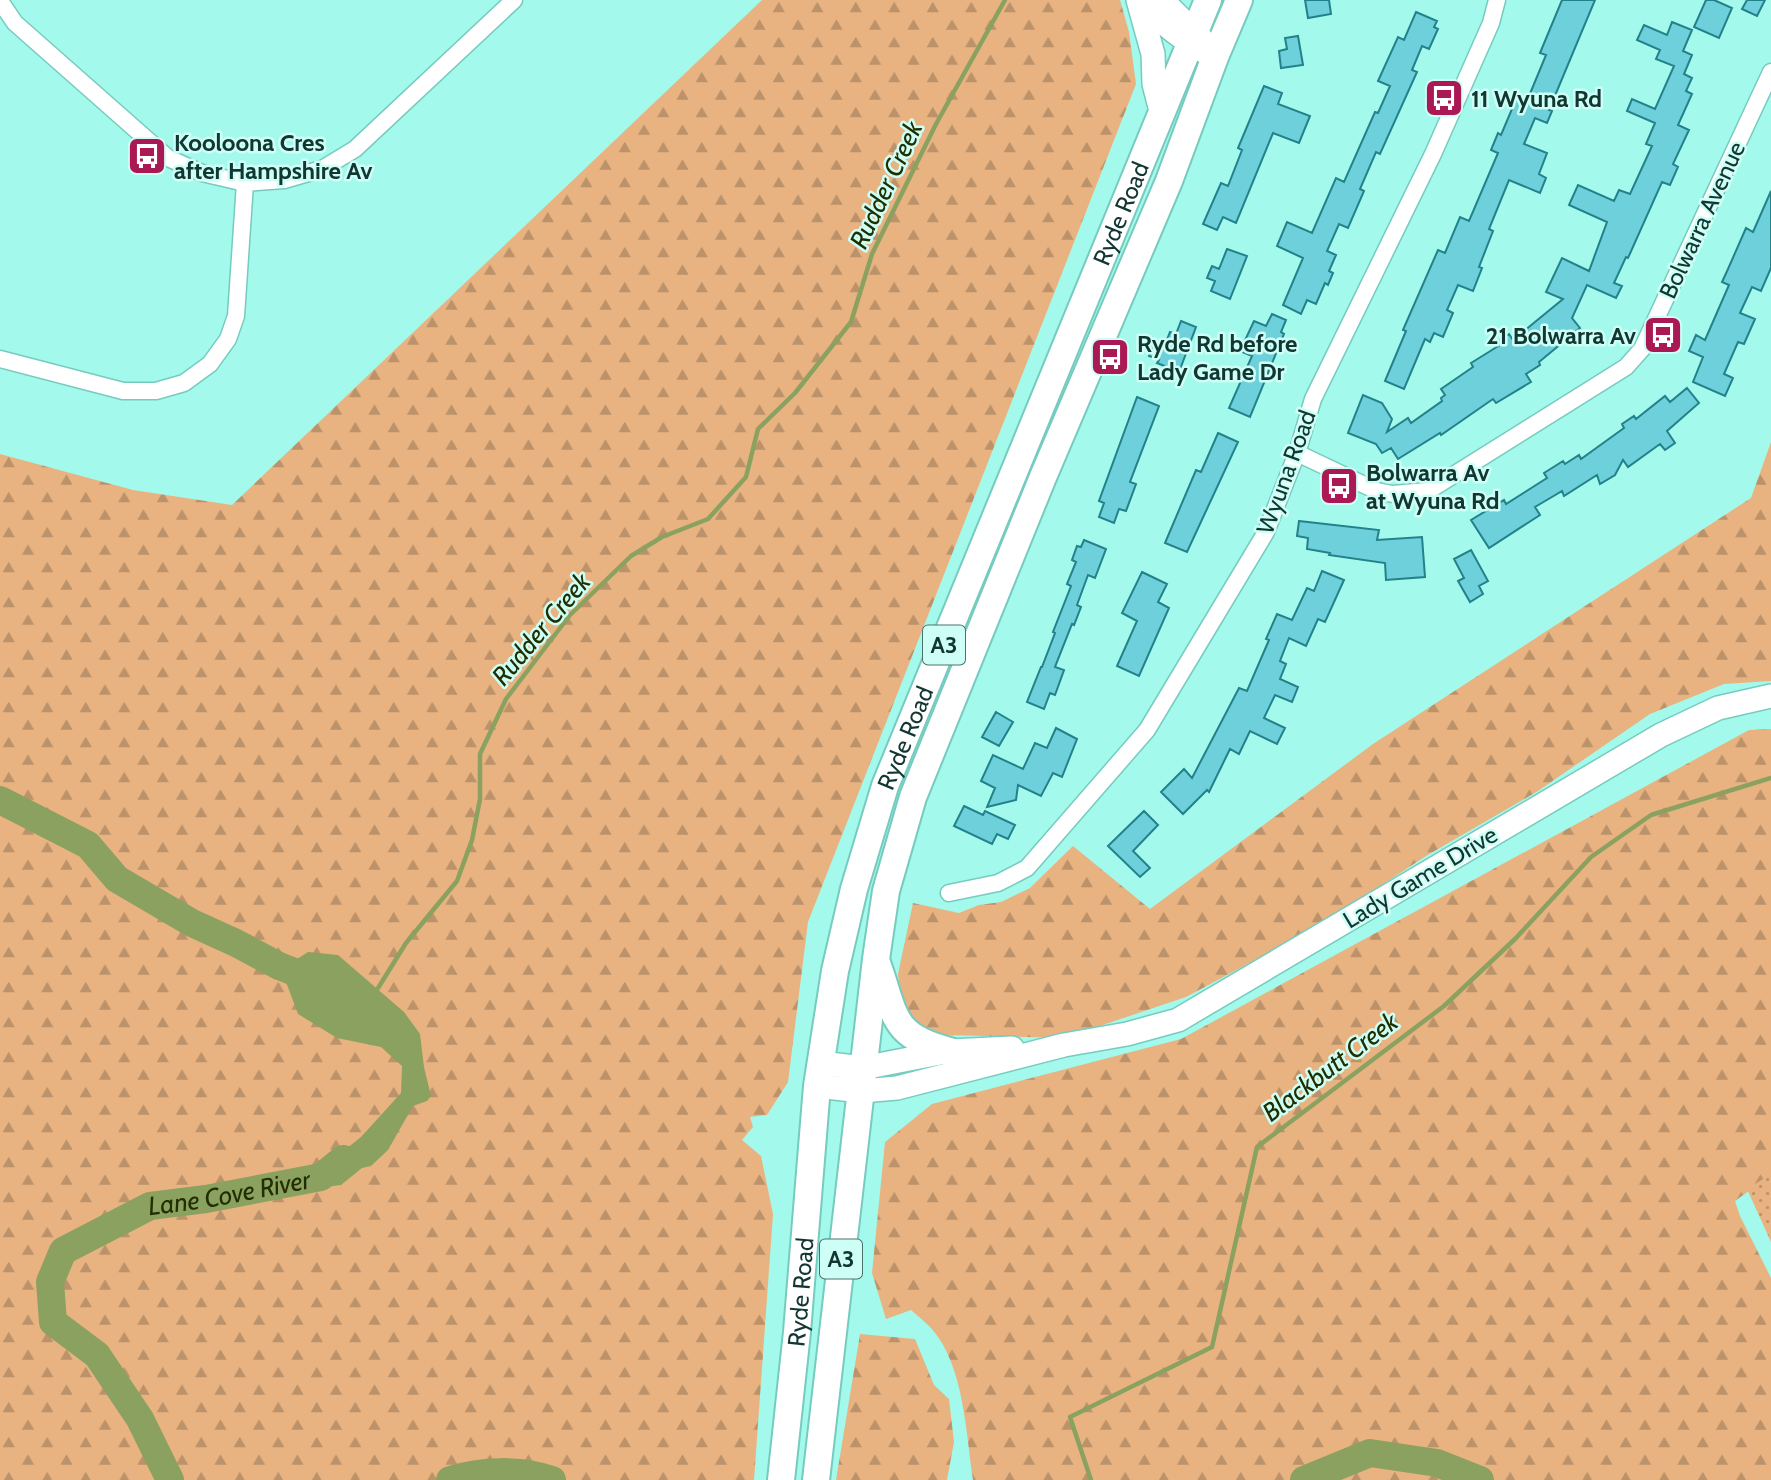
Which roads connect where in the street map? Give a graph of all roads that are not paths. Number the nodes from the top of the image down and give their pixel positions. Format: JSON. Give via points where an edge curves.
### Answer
{"nodes":[{"id":1,"x":514,"y":0,"type":"edge"},
{"id":2,"x":1139,"y":0,"type":"edge"},
{"id":3,"x":1162,"y":0,"type":"edge"},
{"id":4,"x":1208,"y":0,"type":"edge"},
{"id":5,"x":1238,"y":0,"type":"edge"},
{"id":6,"x":1497,"y":0,"type":"edge"},
{"id":7,"x":0,"y":1,"type":"edge"},
{"id":8,"x":1192,"y":38,"type":"junction"},
{"id":9,"x":1215,"y":57,"type":"junction"},
{"id":10,"x":1771,"y":72,"type":"edge"},
{"id":11,"x":1162,"y":115,"type":"junction"},
{"id":12,"x":246,"y":183,"type":"junction"},
{"id":13,"x":0,"y":359,"type":"edge"},
{"id":14,"x":1297,"y":453,"type":"junction"},
{"id":15,"x":1771,"y":696,"type":"edge"},
{"id":16,"x":949,"y":893,"type":"dead end"},
{"id":17,"x":876,"y":959,"type":"junction"},
{"id":18,"x":1064,"y":1045,"type":"junction"},
{"id":19,"x":950,"y":1051,"type":"junction"},
{"id":20,"x":819,"y":1075,"type":"junction"},
{"id":21,"x":862,"y":1079,"type":"junction"},
{"id":22,"x":781,"y":1480,"type":"edge"},
{"id":23,"x":816,"y":1480,"type":"edge"}],
"edges":[{"from":1,"to":12,"type":"street","via":[[355,149],[322,169],[284,180]]},
{"from":2,"to":8,"type":"main road","via":[[1167,28]]},
{"from":2,"to":11,"type":"main road"},
{"from":3,"to":8,"type":"main road"},
{"from":4,"to":8,"type":"highway","name":"Ryde Road","number":"A3"},
{"from":5,"to":9,"type":"highway","name":"Ryde Road","number":"A3"},
{"from":6,"to":14,"type":"street","name":"Wyuna Road","via":[[1492,23],[1433,154],[1313,399]]},
{"from":7,"to":12,"type":"street","via":[[15,23],[168,158],[202,173]]},
{"from":8,"to":9,"type":"main road"},
{"from":8,"to":11,"type":"highway","name":"Ryde Road","number":"A3"},
{"from":9,"to":17,"type":"highway","name":"Ryde Road","number":"A3","via":[[1169,181],[913,797],[886,891]]},
{"from":10,"to":14,"type":"street","name":"Bolwarra Avenue","via":[[1643,349],[1626,367],[1428,491],[1377,491]]},
{"from":11,"to":20,"type":"highway","name":"Ryde Road","number":"A3","via":[[886,786],[854,889]]},
{"from":12,"to":13,"type":"street","via":[[236,316],[228,339],[210,364],[193,377],[156,391],[122,391]]},
{"from":14,"to":16,"type":"street","name":"Wyuna Road","via":[[1266,532],[1147,730],[1027,868],[998,883]]},
{"from":15,"to":18,"type":"main road","name":"Lady Game Drive","via":[[1718,708],[1661,735],[1178,1020]]},
{"from":17,"to":19,"type":"highway","via":[[900,1026],[909,1036]]},
{"from":17,"to":21,"type":"highway","name":"Ryde Road","number":"A3"},
{"from":18,"to":19,"type":"main road","name":"Lady Game Drive"},
{"from":18,"to":21,"type":"main road","name":"Lady Game Drive","via":[[897,1088]]},
{"from":19,"to":21,"type":"main road","name":"Lady Game Drive"},
{"from":20,"to":21,"type":"main road","name":"Lady Game Drive"},
{"from":20,"to":22,"type":"highway","name":"Ryde Road","number":"A3"},
{"from":21,"to":23,"type":"highway","name":"Ryde Road","number":"A3"}]}
